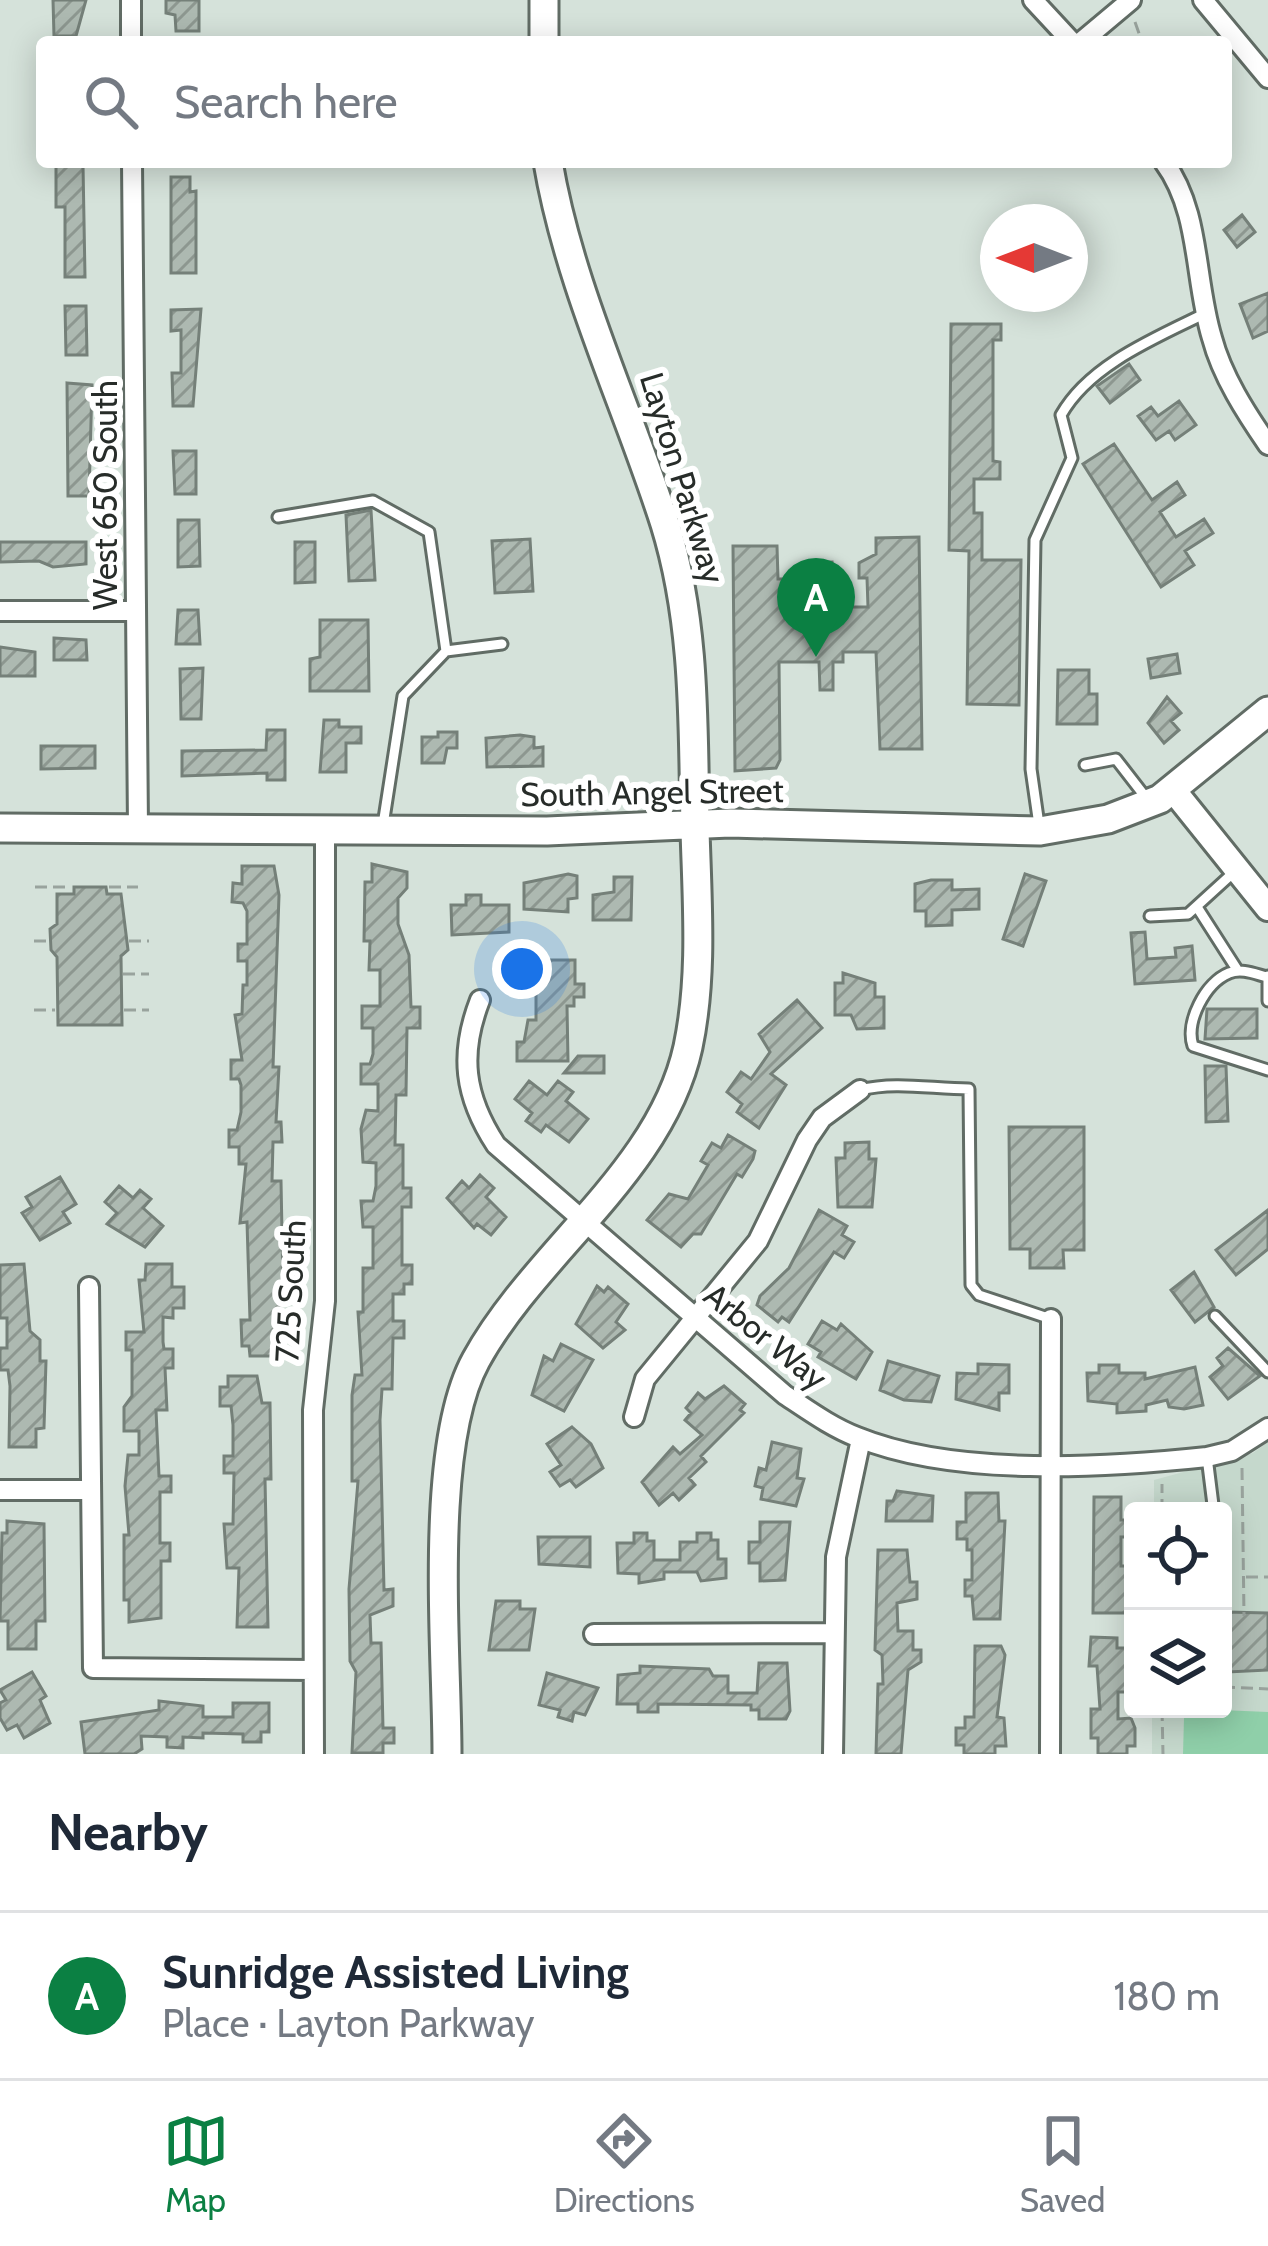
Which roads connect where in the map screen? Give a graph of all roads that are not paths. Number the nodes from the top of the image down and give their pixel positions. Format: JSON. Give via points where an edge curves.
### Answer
{"nodes":[{"id":1,"x":131,"y":0,"type":"edge"},
{"id":2,"x":544,"y":0,"type":"edge"},
{"id":3,"x":1033,"y":0,"type":"edge"},
{"id":4,"x":1203,"y":0,"type":"edge"},
{"id":5,"x":1132,"y":9,"type":"edge"},
{"id":6,"x":131,"y":36,"type":"edge"},
{"id":7,"x":544,"y":36,"type":"edge"},
{"id":8,"x":1070,"y":36,"type":"edge"},
{"id":9,"x":1086,"y":36,"type":"edge"},
{"id":10,"x":1268,"y":78,"type":"edge"},
{"id":11,"x":132,"y":168,"type":"edge"},
{"id":12,"x":550,"y":168,"type":"edge"},
{"id":13,"x":1168,"y":168,"type":"edge"},
{"id":14,"x":1207,"y":312,"type":"junction"},
{"id":15,"x":1268,"y":445,"type":"edge"},
{"id":16,"x":278,"y":517,"type":"dead end"},
{"id":17,"x":0,"y":611,"type":"edge"},
{"id":18,"x":136,"y":611,"type":"junction"},
{"id":19,"x":502,"y":644,"type":"dead end"},
{"id":20,"x":446,"y":650,"type":"junction"},
{"id":21,"x":1268,"y":711,"type":"edge"},
{"id":22,"x":1085,"y":765,"type":"dead end"},
{"id":23,"x":1162,"y":797,"type":"junction"},
{"id":24,"x":695,"y":825,"type":"junction"},
{"id":25,"x":0,"y":828,"type":"edge"},
{"id":26,"x":138,"y":828,"type":"junction"},
{"id":27,"x":325,"y":830,"type":"junction"},
{"id":28,"x":382,"y":830,"type":"junction"},
{"id":29,"x":1040,"y":831,"type":"junction"},
{"id":30,"x":1237,"y":869,"type":"junction"},
{"id":31,"x":1197,"y":908,"type":"junction"},
{"id":32,"x":1268,"y":908,"type":"edge"},
{"id":33,"x":1150,"y":916,"type":"dead end"},
{"id":34,"x":1238,"y":971,"type":"junction"},
{"id":35,"x":1268,"y":977,"type":"edge"},
{"id":36,"x":480,"y":1000,"type":"dead end"},
{"id":37,"x":1268,"y":1001,"type":"edge"},
{"id":38,"x":1268,"y":1070,"type":"edge"},
{"id":39,"x":860,"y":1090,"type":"joint"},
{"id":40,"x":581,"y":1220,"type":"junction"},
{"id":41,"x":89,"y":1287,"type":"dead end"},
{"id":42,"x":1215,"y":1316,"type":"dead end"},
{"id":43,"x":696,"y":1318,"type":"junction"},
{"id":44,"x":1051,"y":1319,"type":"joint"},
{"id":45,"x":1268,"y":1372,"type":"edge"},
{"id":46,"x":634,"y":1417,"type":"dead end"},
{"id":47,"x":1268,"y":1428,"type":"edge"},
{"id":48,"x":861,"y":1439,"type":"junction"},
{"id":49,"x":1207,"y":1457,"type":"junction"},
{"id":50,"x":1051,"y":1465,"type":"junction"},
{"id":51,"x":0,"y":1490,"type":"edge"},
{"id":52,"x":90,"y":1490,"type":"junction"},
{"id":53,"x":1213,"y":1502,"type":"edge"},
{"id":54,"x":833,"y":1633,"type":"junction"},
{"id":55,"x":594,"y":1634,"type":"dead end"},
{"id":56,"x":313,"y":1670,"type":"junction"},
{"id":57,"x":314,"y":1754,"type":"edge"},
{"id":58,"x":447,"y":1754,"type":"edge"},
{"id":59,"x":833,"y":1754,"type":"edge"},
{"id":60,"x":1050,"y":1754,"type":"edge"}],
"edges":[{"from":1,"to":6,"type":"street"},
{"from":2,"to":7,"type":"main road"},
{"from":3,"to":8,"type":"street"},
{"from":4,"to":10,"type":"street"},
{"from":5,"to":9,"type":"street"},
{"from":11,"to":18,"type":"street","name":"West 650 South"},
{"from":12,"to":24,"type":"main road","name":"Layton Parkway","via":[[682,587]]},
{"from":13,"to":14,"type":"street","via":[[1183,188]]},
{"from":14,"to":15,"type":"street","via":[[1212,340]]},
{"from":14,"to":29,"type":"lane","via":[[1073,392],[1061,415],[1072,458],[1035,540],[1031,769]]},
{"from":16,"to":20,"type":"lane","via":[[373,501],[429,532]]},
{"from":17,"to":18,"type":"street"},
{"from":18,"to":26,"type":"street","name":"West 650 South"},
{"from":19,"to":20,"type":"lane"},
{"from":20,"to":28,"type":"lane","via":[[403,695]]},
{"from":21,"to":23,"type":"main road","name":"South Angel Street"},
{"from":22,"to":23,"type":"lane","via":[[1116,759]]},
{"from":23,"to":29,"type":"main road","name":"South Angel Street","via":[[1108,819]]},
{"from":23,"to":30,"type":"street"},
{"from":24,"to":28,"type":"main road","name":"South Angel Street"},
{"from":24,"to":29,"type":"main road","name":"South Angel Street"},
{"from":24,"to":40,"type":"main road","name":"Layton Parkway","via":[[697,984],[687,1049],[644,1144]]},
{"from":25,"to":26,"type":"main road","name":"South Angel Street"},
{"from":26,"to":27,"type":"main road","name":"South Angel Street"},
{"from":27,"to":28,"type":"main road","name":"South Angel Street"},
{"from":27,"to":56,"type":"street","name":"725 South","via":[[325,1301],[313,1410]]},
{"from":30,"to":31,"type":"lane"},
{"from":30,"to":32,"type":"street"},
{"from":31,"to":33,"type":"lane","via":[[1179,918]]},
{"from":31,"to":34,"type":"lane"},
{"from":34,"to":35,"type":"lane"},
{"from":34,"to":38,"type":"lane","via":[[1207,993],[1193,1046]]},
{"from":35,"to":37,"type":"lane"},
{"from":36,"to":40,"type":"street","name":"Arbor Way","via":[[465,1070],[475,1113],[496,1144]]},
{"from":39,"to":43,"type":"street","via":[[814,1129],[758,1240]]},
{"from":39,"to":44,"type":"lane","via":[[891,1083],[969,1089],[971,1285],[979,1295]]},
{"from":40,"to":43,"type":"street","name":"Arbor Way"},
{"from":40,"to":58,"type":"main road","name":"Layton Parkway","via":[[503,1316],[454,1418]]},
{"from":41,"to":52,"type":"street"},
{"from":42,"to":45,"type":"lane"},
{"from":43,"to":46,"type":"street","via":[[645,1379]]},
{"from":43,"to":48,"type":"street","name":"Arbor Way","via":[[785,1395]]},
{"from":44,"to":50,"type":"street"},
{"from":47,"to":49,"type":"street","name":"Arbor Way"},
{"from":48,"to":50,"type":"street","name":"Arbor Way","via":[[953,1458]]},
{"from":48,"to":54,"type":"street","via":[[840,1525]]},
{"from":49,"to":50,"type":"street","name":"Arbor Way"},
{"from":49,"to":53,"type":"lane"},
{"from":50,"to":60,"type":"street"},
{"from":51,"to":52,"type":"street"},
{"from":52,"to":56,"type":"street","via":[[93,1668]]},
{"from":54,"to":55,"type":"street"},
{"from":54,"to":59,"type":"street"},
{"from":56,"to":57,"type":"street","name":"725 South"}]}
